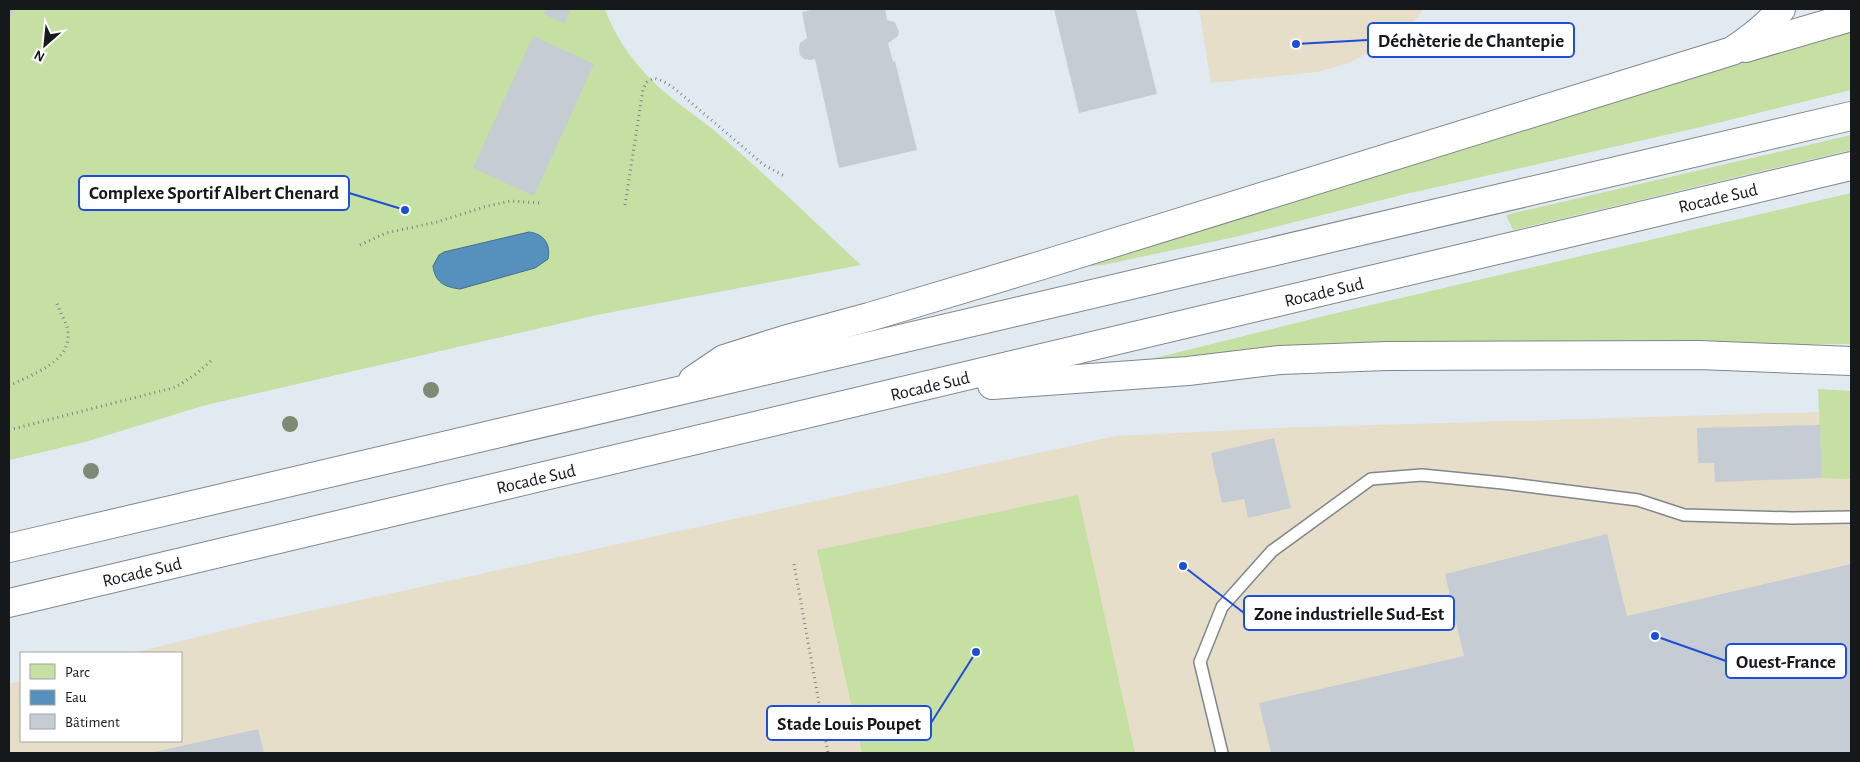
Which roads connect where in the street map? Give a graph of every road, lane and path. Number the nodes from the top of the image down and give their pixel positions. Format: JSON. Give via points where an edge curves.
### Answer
{"nodes":[{"id":1,"x":1781,"y":9,"type":"edge"},
{"id":2,"x":1851,"y":16,"type":"edge"},
{"id":3,"x":1732,"y":51,"type":"junction"},
{"id":4,"x":1851,"y":116,"type":"edge"},
{"id":5,"x":1851,"y":166,"type":"edge"},
{"id":6,"x":786,"y":177,"type":"dead end"},
{"id":7,"x":540,"y":203,"type":"dead end"},
{"id":8,"x":625,"y":205,"type":"dead end"},
{"id":9,"x":360,"y":244,"type":"dead end"},
{"id":10,"x":56,"y":301,"type":"dead end"},
{"id":11,"x":213,"y":359,"type":"dead end"},
{"id":12,"x":1851,"y":361,"type":"edge"},
{"id":13,"x":9,"y":386,"type":"edge"},
{"id":14,"x":677,"y":390,"type":"junction"},
{"id":15,"x":913,"y":390,"type":"junction"},
{"id":16,"x":9,"y":430,"type":"edge"},
{"id":17,"x":1851,"y":517,"type":"edge"},
{"id":18,"x":9,"y":548,"type":"edge"},
{"id":19,"x":794,"y":564,"type":"dead end"},
{"id":20,"x":9,"y":603,"type":"edge"},
{"id":21,"x":828,"y":753,"type":"edge"},
{"id":22,"x":1222,"y":753,"type":"edge"}],
"edges":[{"from":1,"to":3,"type":"highway"},
{"from":2,"to":3,"type":"highway"},
{"from":3,"to":14,"type":"highway","via":[[1030,269],[724,359]]},
{"from":4,"to":14,"type":"highway"},
{"from":5,"to":15,"type":"highway","name":"Rocade Sud"},
{"from":6,"to":8,"type":"path","via":[[764,164],[674,88],[654,78],[644,89]]},
{"from":7,"to":9,"type":"path","via":[[510,201],[437,222],[386,232]]},
{"from":10,"to":13,"type":"path","via":[[67,328],[64,352],[55,362]]},
{"from":11,"to":16,"type":"path","via":[[176,387]]},
{"from":12,"to":15,"type":"highway","via":[[1680,355],[1387,356],[1280,360],[1188,371]]},
{"from":14,"to":18,"type":"highway"},
{"from":15,"to":20,"type":"highway","name":"Rocade Sud"},
{"from":17,"to":22,"type":"lane","via":[[1684,515],[1638,500],[1503,484],[1422,475],[1371,479],[1272,551],[1222,607],[1200,662]]},
{"from":19,"to":21,"type":"path"}]}
